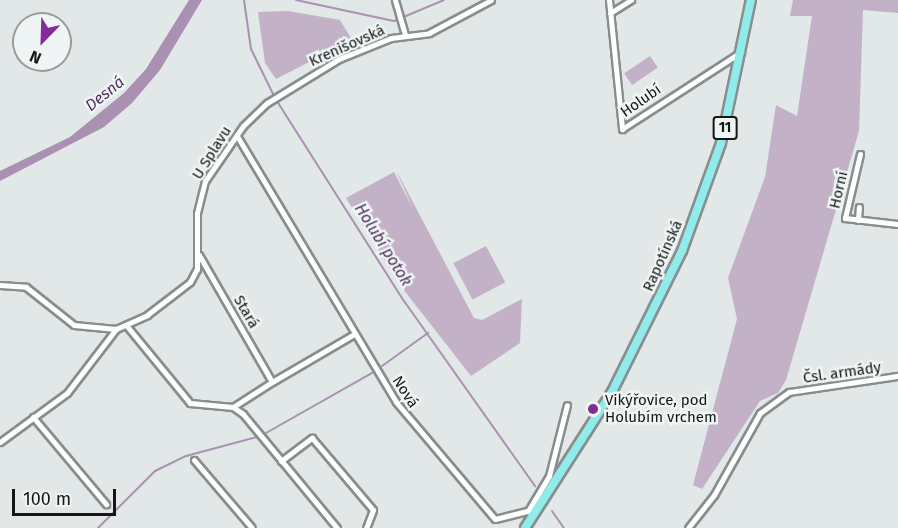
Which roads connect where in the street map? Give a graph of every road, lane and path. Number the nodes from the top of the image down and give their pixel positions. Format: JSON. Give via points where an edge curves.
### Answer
{"nodes":[{"id":1,"x":395,"y":0,"type":"edge"},
{"id":2,"x":491,"y":0,"type":"edge"},
{"id":3,"x":609,"y":0,"type":"edge"},
{"id":4,"x":632,"y":0,"type":"edge"},
{"id":5,"x":751,"y":0,"type":"edge"},
{"id":6,"x":610,"y":13,"type":"junction"},
{"id":7,"x":405,"y":36,"type":"junction"},
{"id":8,"x":743,"y":52,"type":"junction"},
{"id":9,"x":281,"y":92,"type":"joint"},
{"id":10,"x":237,"y":136,"type":"junction"},
{"id":11,"x":860,"y":154,"type":"dead end"},
{"id":12,"x":859,"y":207,"type":"dead end"},
{"id":13,"x":858,"y":220,"type":"junction"},
{"id":14,"x":898,"y":224,"type":"edge"},
{"id":15,"x":199,"y":255,"type":"junction"},
{"id":16,"x":0,"y":285,"type":"edge"},
{"id":17,"x":126,"y":325,"type":"junction"},
{"id":18,"x":116,"y":329,"type":"junction"},
{"id":19,"x":354,"y":334,"type":"junction"},
{"id":20,"x":898,"y":376,"type":"edge"},
{"id":21,"x":272,"y":382,"type":"junction"},
{"id":22,"x":567,"y":405,"type":"dead end"},
{"id":23,"x":233,"y":406,"type":"junction"},
{"id":24,"x":33,"y":417,"type":"junction"},
{"id":25,"x":0,"y":442,"type":"edge"},
{"id":26,"x":194,"y":459,"type":"dead end"},
{"id":27,"x":281,"y":461,"type":"junction"},
{"id":28,"x":106,"y":504,"type":"dead end"},
{"id":29,"x":252,"y":528,"type":"edge"},
{"id":30,"x":337,"y":528,"type":"edge"},
{"id":31,"x":366,"y":528,"type":"edge"},
{"id":32,"x":525,"y":528,"type":"edge"},
{"id":33,"x":688,"y":528,"type":"edge"}],
"edges":[{"from":1,"to":7,"type":"street"},
{"from":2,"to":7,"type":"street","name":"Krenišovská","via":[[429,33]]},
{"from":3,"to":6,"type":"street"},
{"from":4,"to":6,"type":"street"},
{"from":5,"to":8,"type":"main road","name":"Rapotínská","number":"11"},
{"from":6,"to":8,"type":"street","name":"Holubí","via":[[622,129]]},
{"from":7,"to":9,"type":"street","name":"Krenišovská","via":[[339,59]]},
{"from":8,"to":32,"type":"main road","name":"Rapotínská","number":"11","via":[[717,158],[682,251],[612,392]]},
{"from":9,"to":10,"type":"street","name":"U Splavu"},
{"from":10,"to":15,"type":"street","name":"U Splavu","via":[[205,181],[197,213]]},
{"from":10,"to":19,"type":"street","name":"Nová"},
{"from":11,"to":13,"type":"street","name":"Horní","via":[[843,214]]},
{"from":12,"to":13,"type":"street","name":"Horní"},
{"from":13,"to":14,"type":"street","name":"Horní"},
{"from":15,"to":17,"type":"street","name":"U Splavu","via":[[190,282]]},
{"from":15,"to":21,"type":"street","name":"Stará"},
{"from":16,"to":18,"type":"street","via":[[26,286],[74,325]]},
{"from":17,"to":18,"type":"street","name":"U Splavu"},
{"from":17,"to":23,"type":"street","via":[[190,404]]},
{"from":18,"to":24,"type":"street","via":[[67,393]]},
{"from":19,"to":21,"type":"street"},
{"from":19,"to":22,"type":"street","name":"Nová","via":[[417,432],[500,521],[528,511],[547,481]]},
{"from":20,"to":33,"type":"street","name":"Čsl. armády","via":[[789,392],[760,413]]},
{"from":21,"to":23,"type":"street"},
{"from":23,"to":27,"type":"street"},
{"from":24,"to":25,"type":"street"},
{"from":24,"to":28,"type":"street"},
{"from":26,"to":29,"type":"street"},
{"from":27,"to":30,"type":"street"},
{"from":27,"to":31,"type":"street","via":[[312,438],[373,510]]}]}
